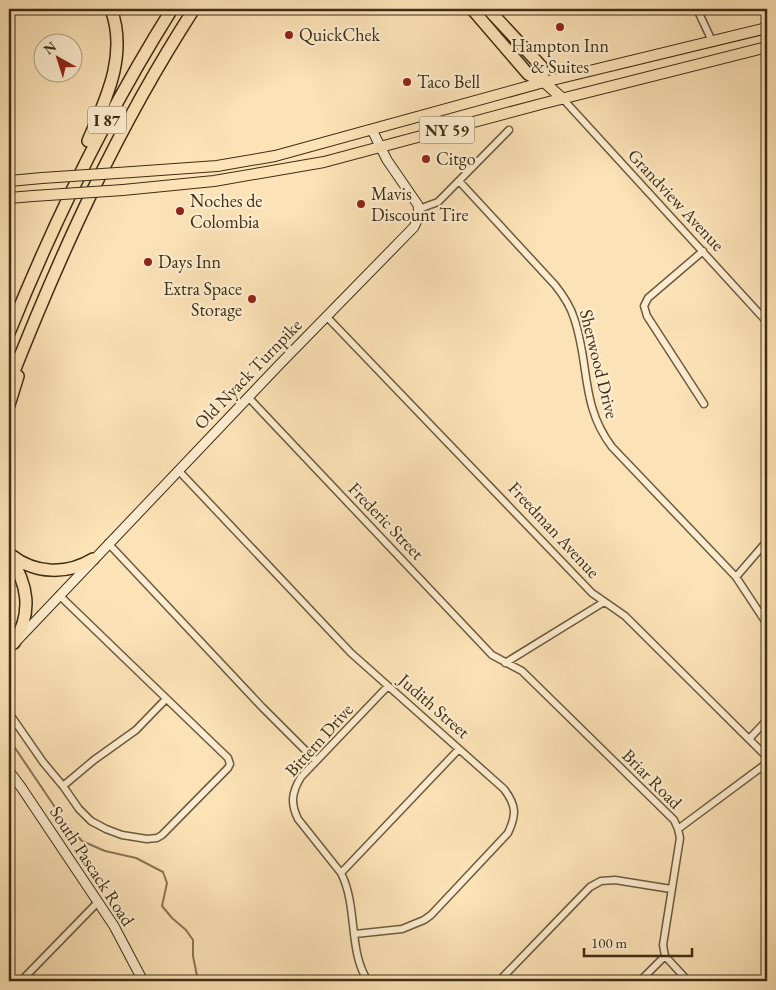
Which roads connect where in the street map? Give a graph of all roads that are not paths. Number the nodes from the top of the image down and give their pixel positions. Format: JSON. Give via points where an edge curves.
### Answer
{"nodes":[{"id":1,"x":111,"y":9,"type":"edge"},
{"id":2,"x":172,"y":9,"type":"edge"},
{"id":3,"x":194,"y":9,"type":"edge"},
{"id":4,"x":198,"y":9,"type":"edge"},
{"id":5,"x":472,"y":9,"type":"edge"},
{"id":6,"x":488,"y":9,"type":"edge"},
{"id":7,"x":697,"y":9,"type":"edge"},
{"id":8,"x":767,"y":28,"type":"edge"},
{"id":9,"x":176,"y":37,"type":"junction"},
{"id":10,"x":712,"y":41,"type":"junction"},
{"id":11,"x":767,"y":48,"type":"edge"},
{"id":12,"x":544,"y":82,"type":"junction"},
{"id":13,"x":563,"y":99,"type":"junction"},
{"id":14,"x":372,"y":130,"type":"junction"},
{"id":15,"x":509,"y":130,"type":"dead end"},
{"id":16,"x":380,"y":148,"type":"junction"},
{"id":17,"x":9,"y":181,"type":"edge"},
{"id":18,"x":459,"y":181,"type":"junction"},
{"id":19,"x":9,"y":198,"type":"edge"},
{"id":20,"x":419,"y":208,"type":"junction"},
{"id":21,"x":50,"y":235,"type":"junction"},
{"id":22,"x":703,"y":251,"type":"junction"},
{"id":23,"x":46,"y":292,"type":"junction"},
{"id":24,"x":326,"y":316,"type":"junction"},
{"id":25,"x":767,"y":322,"type":"edge"},
{"id":26,"x":9,"y":334,"type":"edge"},
{"id":27,"x":9,"y":384,"type":"edge"},
{"id":28,"x":248,"y":398,"type":"junction"},
{"id":29,"x":704,"y":404,"type":"dead end"},
{"id":30,"x":9,"y":405,"type":"edge"},
{"id":31,"x":178,"y":470,"type":"junction"},
{"id":32,"x":767,"y":541,"type":"edge"},
{"id":33,"x":108,"y":543,"type":"junction"},
{"id":34,"x":9,"y":554,"type":"edge"},
{"id":35,"x":93,"y":559,"type":"junction"},
{"id":36,"x":736,"y":577,"type":"junction"},
{"id":37,"x":59,"y":595,"type":"junction"},
{"id":38,"x":604,"y":602,"type":"junction"},
{"id":39,"x":767,"y":624,"type":"edge"},
{"id":40,"x":11,"y":646,"type":"edge"},
{"id":41,"x":505,"y":662,"type":"junction"},
{"id":42,"x":388,"y":686,"type":"junction"},
{"id":43,"x":166,"y":699,"type":"junction"},
{"id":44,"x":9,"y":712,"type":"edge"},
{"id":45,"x":767,"y":720,"type":"edge"},
{"id":46,"x":749,"y":739,"type":"junction"},
{"id":47,"x":459,"y":749,"type":"junction"},
{"id":48,"x":767,"y":757,"type":"edge"},
{"id":49,"x":316,"y":761,"type":"junction"},
{"id":50,"x":767,"y":763,"type":"edge"},
{"id":51,"x":9,"y":771,"type":"edge"},
{"id":52,"x":63,"y":786,"type":"junction"},
{"id":53,"x":678,"y":829,"type":"junction"},
{"id":54,"x":341,"y":872,"type":"junction"},
{"id":55,"x":671,"y":889,"type":"junction"},
{"id":56,"x":98,"y":902,"type":"junction"},
{"id":57,"x":355,"y":934,"type":"junction"},
{"id":58,"x":665,"y":956,"type":"junction"},
{"id":59,"x":21,"y":981,"type":"edge"},
{"id":60,"x":144,"y":981,"type":"edge"},
{"id":61,"x":368,"y":981,"type":"edge"},
{"id":62,"x":499,"y":981,"type":"edge"},
{"id":63,"x":640,"y":981,"type":"edge"},
{"id":64,"x":688,"y":981,"type":"edge"}],
"edges":[{"from":1,"to":21,"type":"highway","via":[[118,48],[112,79]]},
{"from":2,"to":21,"type":"highway","number":"I 87","via":[[108,118]]},
{"from":3,"to":9,"type":"highway","number":"I 87"},
{"from":4,"to":9,"type":"highway"},
{"from":5,"to":12,"type":"highway","via":[[528,74]]},
{"from":6,"to":12,"type":"highway","via":[[541,66]]},
{"from":7,"to":10,"type":"street"},
{"from":8,"to":10,"type":"main road","number":"NY 59"},
{"from":9,"to":23,"type":"highway","number":"I 87","via":[[100,172]]},
{"from":10,"to":12,"type":"main road","number":"NY 59"},
{"from":11,"to":13,"type":"main road","number":"NY 59"},
{"from":12,"to":13,"type":"main road"},
{"from":12,"to":14,"type":"main road","number":"NY 59"},
{"from":13,"to":16,"type":"main road","number":"NY 59"},
{"from":13,"to":22,"type":"street","name":"Grandview Avenue"},
{"from":14,"to":16,"type":"street"},
{"from":14,"to":17,"type":"main road","number":"NY 59","bridge":true,"via":[[244,162]]},
{"from":15,"to":18,"type":"street"},
{"from":16,"to":19,"type":"main road","number":"NY 59","bridge":true,"via":[[324,162],[214,181]]},
{"from":16,"to":20,"type":"street"},
{"from":18,"to":20,"type":"street","via":[[438,202]]},
{"from":18,"to":36,"type":"street","name":"Sherwood Drive","via":[[566,299],[579,339],[589,401],[602,434]]},
{"from":20,"to":24,"type":"street","name":"Old Nyack Turnpike","via":[[418,219],[408,234]]},
{"from":21,"to":26,"type":"highway","number":"I 87"},
{"from":22,"to":25,"type":"street","name":"Grandview Avenue"},
{"from":22,"to":29,"type":"street","via":[[648,298],[644,306],[647,316]]},
{"from":23,"to":27,"type":"highway","number":"I 87"},
{"from":23,"to":30,"type":"highway"},
{"from":24,"to":28,"type":"street","name":"Old Nyack Turnpike"},
{"from":24,"to":38,"type":"street","name":"Freedman Avenue"},
{"from":28,"to":31,"type":"street","name":"Old Nyack Turnpike"},
{"from":28,"to":41,"type":"street","name":"Frederic Street","via":[[492,655]]},
{"from":31,"to":33,"type":"street","name":"Old Nyack Turnpike"},
{"from":31,"to":42,"type":"street","name":"Judith Street","via":[[351,653]]},
{"from":32,"to":36,"type":"street"},
{"from":33,"to":35,"type":"street","name":"Old Nyack Turnpike"},
{"from":33,"to":49,"type":"street"},
{"from":34,"to":35,"type":"highway","via":[[27,565],[49,570],[72,569]]},
{"from":34,"to":40,"type":"highway","via":[[21,576],[26,597],[24,620]]},
{"from":35,"to":37,"type":"street","name":"Old Nyack Turnpike"},
{"from":36,"to":39,"type":"street","name":"Sherwood Drive"},
{"from":37,"to":40,"type":"street","name":"Old Nyack Turnpike"},
{"from":37,"to":43,"type":"street"},
{"from":38,"to":41,"type":"street"},
{"from":38,"to":46,"type":"street","name":"Freedman Avenue","via":[[625,616]]},
{"from":41,"to":53,"type":"street","name":"Briar Road","via":[[522,671],[674,820]]},
{"from":42,"to":47,"type":"street","name":"Judith Street"},
{"from":42,"to":49,"type":"street","name":"Bittern Drive"},
{"from":43,"to":52,"type":"street","via":[[136,730]]},
{"from":43,"to":52,"type":"street","via":[[228,758],[230,764],[162,836],[147,839],[106,829],[79,809]]},
{"from":44,"to":52,"type":"street"},
{"from":45,"to":46,"type":"street"},
{"from":46,"to":48,"type":"street","name":"Freedman Avenue"},
{"from":47,"to":54,"type":"street"},
{"from":47,"to":57,"type":"street","name":"Judith Street","via":[[511,798],[515,809],[514,821],[508,833],[424,920],[402,929]]},
{"from":49,"to":54,"type":"street","name":"Bittern Drive","via":[[295,787],[293,810]]},
{"from":50,"to":53,"type":"street"},
{"from":51,"to":56,"type":"street","name":"South Pascack Road"},
{"from":53,"to":55,"type":"street","name":"Briar Road","via":[[680,838]]},
{"from":54,"to":57,"type":"street","name":"Bittern Drive","via":[[349,894]]},
{"from":55,"to":58,"type":"street","name":"Briar Road","via":[[663,945]]},
{"from":55,"to":62,"type":"street","via":[[615,880],[601,881],[590,887]]},
{"from":56,"to":59,"type":"street"},
{"from":56,"to":60,"type":"street","name":"South Pascack Road"},
{"from":57,"to":61,"type":"street","name":"Bittern Drive","via":[[361,968]]},
{"from":58,"to":63,"type":"street"},
{"from":58,"to":64,"type":"street"}]}
